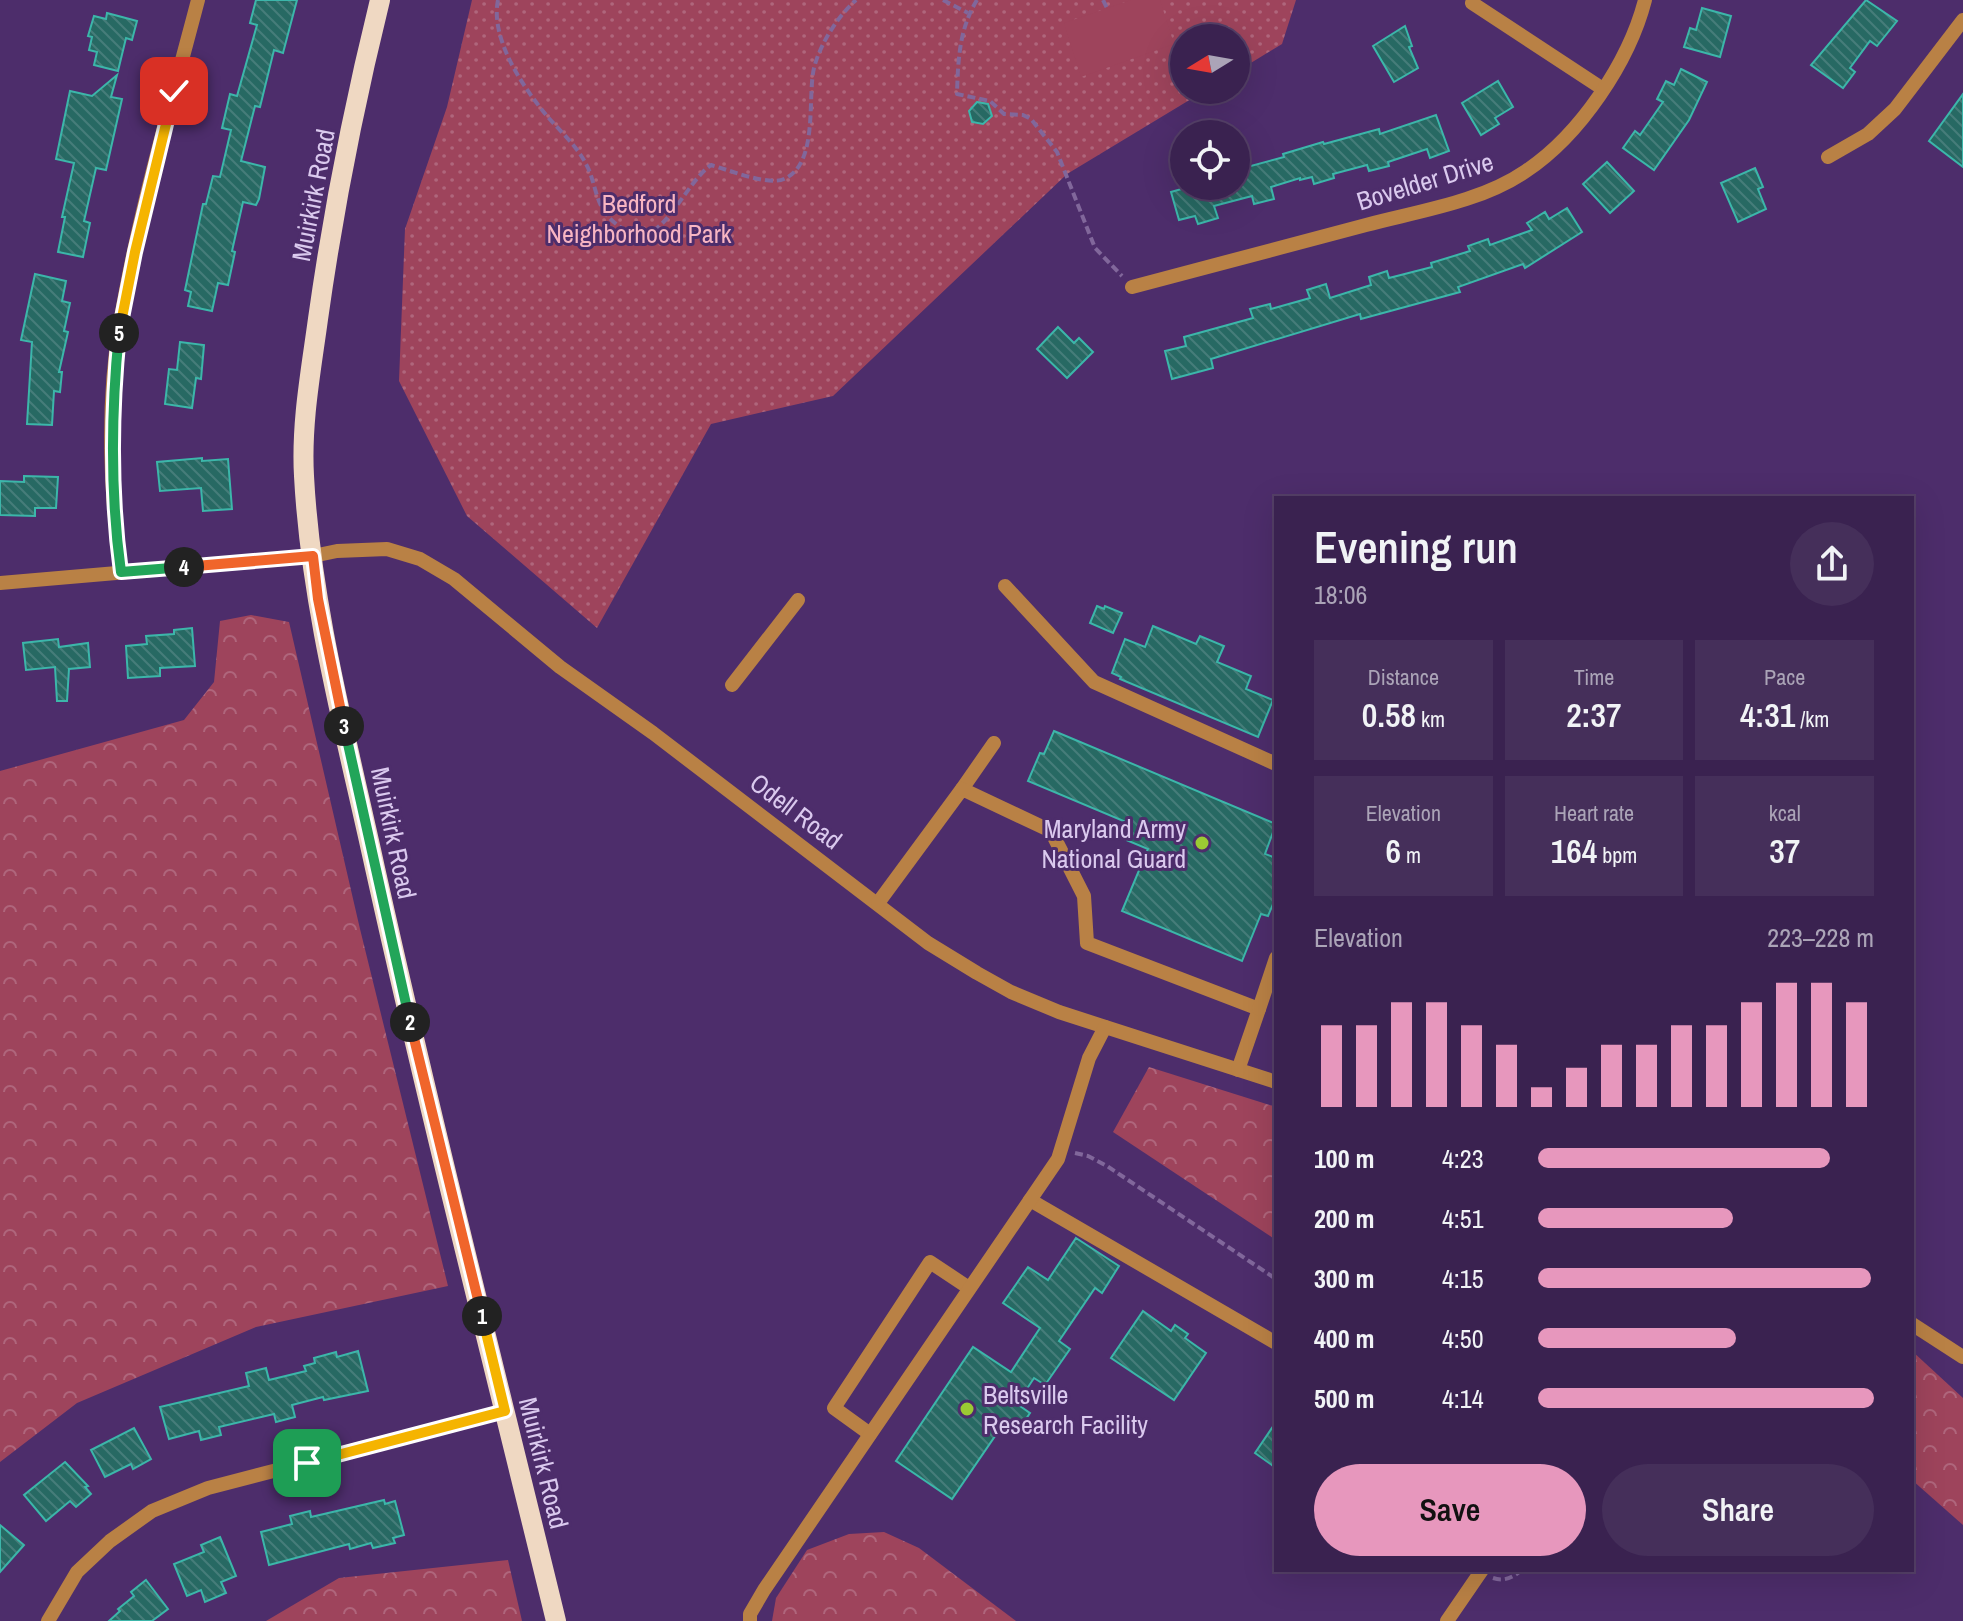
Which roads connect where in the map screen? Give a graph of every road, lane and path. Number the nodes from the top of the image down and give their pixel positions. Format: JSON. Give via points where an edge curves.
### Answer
{"nodes":[{"id":1,"x":198,"y":0,"type":"edge"},
{"id":2,"x":380,"y":0,"type":"edge"},
{"id":3,"x":498,"y":0,"type":"edge"},
{"id":4,"x":856,"y":0,"type":"edge"},
{"id":5,"x":943,"y":0,"type":"edge"},
{"id":6,"x":977,"y":0,"type":"edge"},
{"id":7,"x":1103,"y":0,"type":"edge"},
{"id":8,"x":1645,"y":0,"type":"edge"},
{"id":9,"x":1472,"y":3,"type":"dead end"},
{"id":10,"x":1107,"y":8,"type":"dead end"},
{"id":11,"x":968,"y":13,"type":"junction"},
{"id":12,"x":1963,"y":20,"type":"edge"},
{"id":13,"x":1603,"y":89,"type":"junction"},
{"id":14,"x":1828,"y":157,"type":"dead end"},
{"id":15,"x":1132,"y":287,"type":"joint"},
{"id":16,"x":313,"y":556,"type":"junction"},
{"id":17,"x":121,"y":572,"type":"junction"},
{"id":18,"x":0,"y":583,"type":"edge"},
{"id":19,"x":1005,"y":586,"type":"dead end"},
{"id":20,"x":798,"y":600,"type":"dead end"},
{"id":21,"x":732,"y":685,"type":"dead end"},
{"id":22,"x":994,"y":743,"type":"dead end"},
{"id":23,"x":1274,"y":763,"type":"edge"},
{"id":24,"x":962,"y":789,"type":"junction"},
{"id":25,"x":878,"y":903,"type":"junction"},
{"id":26,"x":1274,"y":964,"type":"edge"},
{"id":27,"x":1259,"y":1009,"type":"junction"},
{"id":28,"x":1105,"y":1027,"type":"junction"},
{"id":29,"x":1238,"y":1070,"type":"junction"},
{"id":30,"x":1274,"y":1081,"type":"edge"},
{"id":31,"x":1061,"y":1150,"type":"junction"},
{"id":32,"x":1030,"y":1200,"type":"junction"},
{"id":33,"x":1274,"y":1278,"type":"edge"},
{"id":34,"x":969,"y":1288,"type":"junction"},
{"id":35,"x":1914,"y":1325,"type":"edge"},
{"id":36,"x":1274,"y":1342,"type":"edge"},
{"id":37,"x":1963,"y":1357,"type":"edge"},
{"id":38,"x":505,"y":1411,"type":"junction"},
{"id":39,"x":870,"y":1434,"type":"junction"},
{"id":40,"x":1481,"y":1572,"type":"edge"},
{"id":41,"x":1485,"y":1572,"type":"edge"},
{"id":42,"x":1519,"y":1572,"type":"edge"},
{"id":43,"x":48,"y":1621,"type":"edge"},
{"id":44,"x":556,"y":1621,"type":"edge"},
{"id":45,"x":750,"y":1621,"type":"edge"},
{"id":46,"x":1447,"y":1621,"type":"edge"}],
"edges":[{"from":1,"to":17,"type":"street","via":[[119,326],[111,412]]},
{"from":2,"to":16,"type":"main road","name":"Muirkirk Road","via":[[333,217],[308,392],[304,476]]},
{"from":3,"to":4,"type":"path","via":[[505,49],[537,102],[586,163],[606,214],[624,229],[645,234],[668,218],[691,182],[711,165],[767,181],[784,179],[796,170],[810,133],[816,60]]},
{"from":5,"to":11,"type":"path"},
{"from":6,"to":11,"type":"path"},
{"from":7,"to":10,"type":"path"},
{"from":8,"to":13,"type":"street","name":"Bovelder Drive"},
{"from":9,"to":13,"type":"street"},
{"from":11,"to":15,"type":"path","via":[[958,54],[957,94],[1031,119],[1057,152],[1095,248]]},
{"from":12,"to":14,"type":"street","via":[[1895,109],[1868,134]]},
{"from":13,"to":15,"type":"street","name":"Bovelder Drive","via":[[1590,112],[1547,156],[1496,186],[1423,211]]},
{"from":16,"to":17,"type":"street","name":"Odell Road"},
{"from":16,"to":25,"type":"street","name":"Odell Road","via":[[387,549],[432,566]]},
{"from":16,"to":38,"type":"main road","name":"Muirkirk Road","via":[[402,987]]},
{"from":17,"to":18,"type":"street","name":"Odell Road"},
{"from":19,"to":23,"type":"street","via":[[1094,682]]},
{"from":20,"to":21,"type":"street"},
{"from":22,"to":24,"type":"street"},
{"from":24,"to":25,"type":"street"},
{"from":24,"to":27,"type":"street","via":[[1051,831],[1084,896],[1087,943]]},
{"from":25,"to":28,"type":"street","name":"Odell Road","via":[[928,943],[1011,992]]},
{"from":26,"to":27,"type":"street"},
{"from":27,"to":29,"type":"street"},
{"from":28,"to":29,"type":"street","name":"Odell Road"},
{"from":28,"to":31,"type":"street","via":[[1089,1058]]},
{"from":29,"to":30,"type":"street","name":"Odell Road"},
{"from":31,"to":32,"type":"street"},
{"from":31,"to":33,"type":"path","via":[[1107,1166]]},
{"from":32,"to":34,"type":"street"},
{"from":32,"to":36,"type":"street"},
{"from":34,"to":39,"type":"street"},
{"from":34,"to":39,"type":"street","via":[[930,1262],[834,1408]]},
{"from":35,"to":37,"type":"street"},
{"from":38,"to":43,"type":"street","via":[[208,1488],[152,1511],[77,1572]]},
{"from":38,"to":44,"type":"main road","name":"Muirkirk Road"},
{"from":39,"to":45,"type":"street","via":[[764,1590]]},
{"from":40,"to":46,"type":"street"},
{"from":41,"to":42,"type":"path","via":[[1501,1581]]}]}
